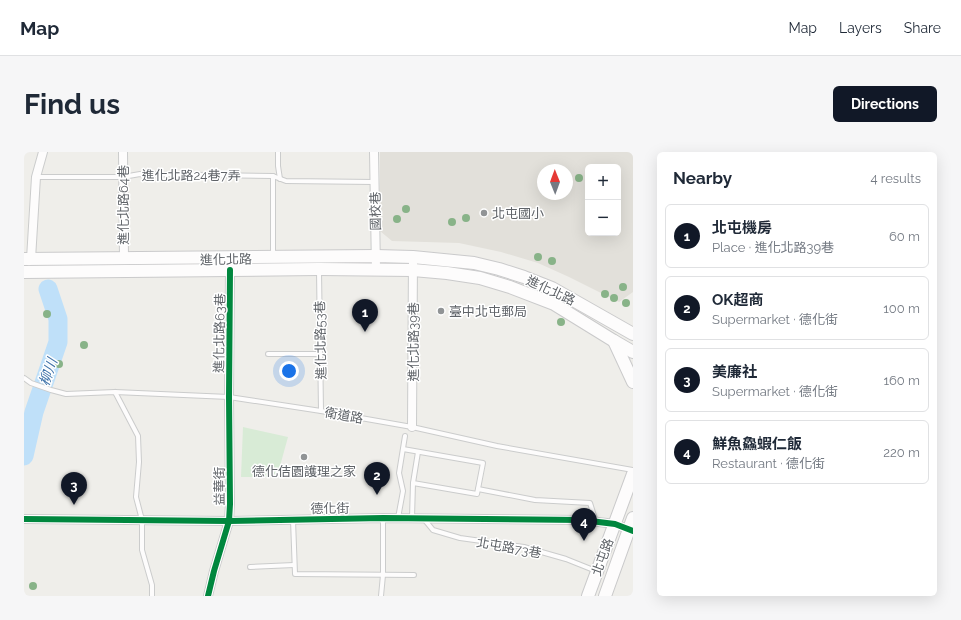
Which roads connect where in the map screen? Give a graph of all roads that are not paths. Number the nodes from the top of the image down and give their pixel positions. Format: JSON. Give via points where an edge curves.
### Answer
{"nodes":[{"id":1,"x":43,"y":152,"type":"edge"},
{"id":2,"x":123,"y":152,"type":"edge"},
{"id":3,"x":278,"y":152,"type":"edge"},
{"id":4,"x":374,"y":152,"type":"edge"},
{"id":5,"x":36,"y":176,"type":"junction"},
{"id":6,"x":123,"y":176,"type":"junction"},
{"id":7,"x":273,"y":176,"type":"junction"},
{"id":8,"x":280,"y":179,"type":"junction"},
{"id":9,"x":375,"y":182,"type":"junction"},
{"id":10,"x":272,"y":256,"type":"junction"},
{"id":11,"x":376,"y":256,"type":"junction"},
{"id":12,"x":413,"y":257,"type":"junction"},
{"id":13,"x":124,"y":258,"type":"junction"},
{"id":14,"x":26,"y":261,"type":"edge"},
{"id":15,"x":319,"y":269,"type":"junction"},
{"id":16,"x":376,"y":269,"type":"junction"},
{"id":17,"x":230,"y":270,"type":"junction"},
{"id":18,"x":413,"y":270,"type":"junction"},
{"id":19,"x":24,"y":272,"type":"edge"},
{"id":20,"x":633,"y":325,"type":"edge"},
{"id":21,"x":619,"y":326,"type":"junction"},
{"id":22,"x":633,"y":334,"type":"edge"},
{"id":23,"x":614,"y":341,"type":"junction"},
{"id":24,"x":633,"y":352,"type":"edge"},
{"id":25,"x":268,"y":354,"type":"dead end"},
{"id":26,"x":320,"y":354,"type":"junction"},
{"id":27,"x":24,"y":378,"type":"edge"},
{"id":28,"x":633,"y":382,"type":"edge"},
{"id":29,"x":115,"y":392,"type":"junction"},
{"id":30,"x":229,"y":397,"type":"junction"},
{"id":31,"x":321,"y":411,"type":"junction"},
{"id":32,"x":412,"y":427,"type":"junction"},
{"id":33,"x":405,"y":436,"type":"dead end"},
{"id":34,"x":403,"y":449,"type":"junction"},
{"id":35,"x":418,"y":452,"type":"junction"},
{"id":36,"x":633,"y":470,"type":"edge"},
{"id":37,"x":633,"y":474,"type":"edge"},
{"id":38,"x":413,"y":483,"type":"junction"},
{"id":39,"x":478,"y":489,"type":"junction"},
{"id":40,"x":383,"y":518,"type":"junction"},
{"id":41,"x":398,"y":518,"type":"junction"},
{"id":42,"x":412,"y":518,"type":"junction"},
{"id":43,"x":25,"y":519,"type":"edge"},
{"id":44,"x":424,"y":519,"type":"junction"},
{"id":45,"x":142,"y":520,"type":"junction"},
{"id":46,"x":293,"y":520,"type":"junction"},
{"id":47,"x":230,"y":521,"type":"junction"},
{"id":48,"x":596,"y":522,"type":"junction"},
{"id":49,"x":614,"y":524,"type":"junction"},
{"id":50,"x":632,"y":526,"type":"edge"},
{"id":51,"x":294,"y":565,"type":"junction"},
{"id":52,"x":250,"y":567,"type":"dead end"},
{"id":53,"x":597,"y":572,"type":"junction"},
{"id":54,"x":382,"y":575,"type":"junction"},
{"id":55,"x":414,"y":575,"type":"dead end"},
{"id":56,"x":152,"y":596,"type":"edge"},
{"id":57,"x":208,"y":596,"type":"edge"},
{"id":58,"x":381,"y":596,"type":"edge"},
{"id":59,"x":588,"y":596,"type":"edge"},
{"id":60,"x":605,"y":596,"type":"edge"}],
"edges":[{"from":1,"to":5,"type":"street"},
{"from":2,"to":6,"type":"street","name":"進化北路64巷"},
{"from":3,"to":8,"type":"lane"},
{"from":4,"to":9,"type":"street","name":"國校巷"},
{"from":5,"to":6,"type":"lane","name":"進化北路24巷7弄"},
{"from":5,"to":14,"type":"street"},
{"from":6,"to":7,"type":"lane","name":"進化北路24巷7弄"},
{"from":6,"to":13,"type":"street","name":"進化北路64巷"},
{"from":7,"to":8,"type":"lane"},
{"from":7,"to":10,"type":"lane"},
{"from":8,"to":9,"type":"lane"},
{"from":9,"to":11,"type":"street","name":"國校巷"},
{"from":10,"to":11,"type":"main road","name":"進化北路"},
{"from":10,"to":13,"type":"main road","name":"進化北路"},
{"from":11,"to":12,"type":"main road","name":"進化北路"},
{"from":11,"to":16,"type":"street","name":"國校巷"},
{"from":12,"to":18,"type":"street","name":"進化北路39巷"},
{"from":12,"to":21,"type":"main road","name":"進化北路","via":[[474,263],[524,277],[552,288]]},
{"from":13,"to":14,"type":"main road","name":"進化北路"},
{"from":15,"to":16,"type":"main road","name":"進化北路"},
{"from":15,"to":17,"type":"main road","name":"進化北路"},
{"from":15,"to":26,"type":"lane","name":"進化北路53巷"},
{"from":16,"to":18,"type":"main road","name":"進化北路"},
{"from":17,"to":19,"type":"main road","name":"進化北路"},
{"from":17,"to":30,"type":"street","name":"進化北路63巷"},
{"from":18,"to":23,"type":"main road","name":"進化北路","via":[[480,278],[510,286],[554,304]]},
{"from":18,"to":32,"type":"street","name":"進化北路39巷"},
{"from":20,"to":21,"type":"main road"},
{"from":21,"to":22,"type":"main road","name":"進化北路"},
{"from":23,"to":24,"type":"main road","name":"進化北路"},
{"from":23,"to":28,"type":"main road"},
{"from":25,"to":26,"type":"lane"},
{"from":26,"to":31,"type":"lane","name":"進化北路53巷"},
{"from":27,"to":29,"type":"lane","name":"衛道路","via":[[31,383],[66,394]]},
{"from":29,"to":30,"type":"lane","name":"衛道路"},
{"from":29,"to":45,"type":"lane","via":[[138,436],[136,497]]},
{"from":30,"to":31,"type":"lane","name":"衛道路"},
{"from":30,"to":47,"type":"street","name":"益華街"},
{"from":31,"to":32,"type":"lane","name":"衛道路"},
{"from":32,"to":36,"type":"lane","name":"衛道路","via":[[497,446]]},
{"from":33,"to":34,"type":"lane"},
{"from":34,"to":35,"type":"lane"},
{"from":34,"to":41,"type":"lane","via":[[399,473],[403,491]]},
{"from":35,"to":38,"type":"lane"},
{"from":35,"to":39,"type":"lane","via":[[482,463]]},
{"from":37,"to":49,"type":"main road","name":"北屯路"},
{"from":38,"to":39,"type":"lane","via":[[477,494]]},
{"from":38,"to":42,"type":"lane"},
{"from":39,"to":48,"type":"lane","via":[[535,500],[590,503]]},
{"from":40,"to":41,"type":"street","name":"德化街"},
{"from":40,"to":46,"type":"street","name":"德化街"},
{"from":40,"to":54,"type":"lane"},
{"from":41,"to":42,"type":"street","name":"德化街"},
{"from":42,"to":44,"type":"street","name":"德化街"},
{"from":43,"to":45,"type":"street","name":"德化街"},
{"from":44,"to":48,"type":"street","name":"德化街"},
{"from":44,"to":53,"type":"lane","name":"北屯路73巷","via":[[433,530],[439,532],[460,538],[524,548],[566,559]]},
{"from":45,"to":47,"type":"street","name":"德化街"},
{"from":45,"to":56,"type":"lane","via":[[142,550],[152,585]]},
{"from":46,"to":47,"type":"street","name":"德化街"},
{"from":46,"to":51,"type":"lane"},
{"from":47,"to":57,"type":"street","name":"益華街"},
{"from":48,"to":49,"type":"street","name":"德化街"},
{"from":49,"to":50,"type":"street","name":"德化街"},
{"from":49,"to":53,"type":"main road","name":"北屯路"},
{"from":50,"to":60,"type":"main road","name":"北屯路"},
{"from":51,"to":52,"type":"lane"},
{"from":51,"to":54,"type":"lane","via":[[295,574]]},
{"from":53,"to":59,"type":"main road","name":"北屯路"},
{"from":54,"to":55,"type":"lane"},
{"from":54,"to":58,"type":"lane"}]}
